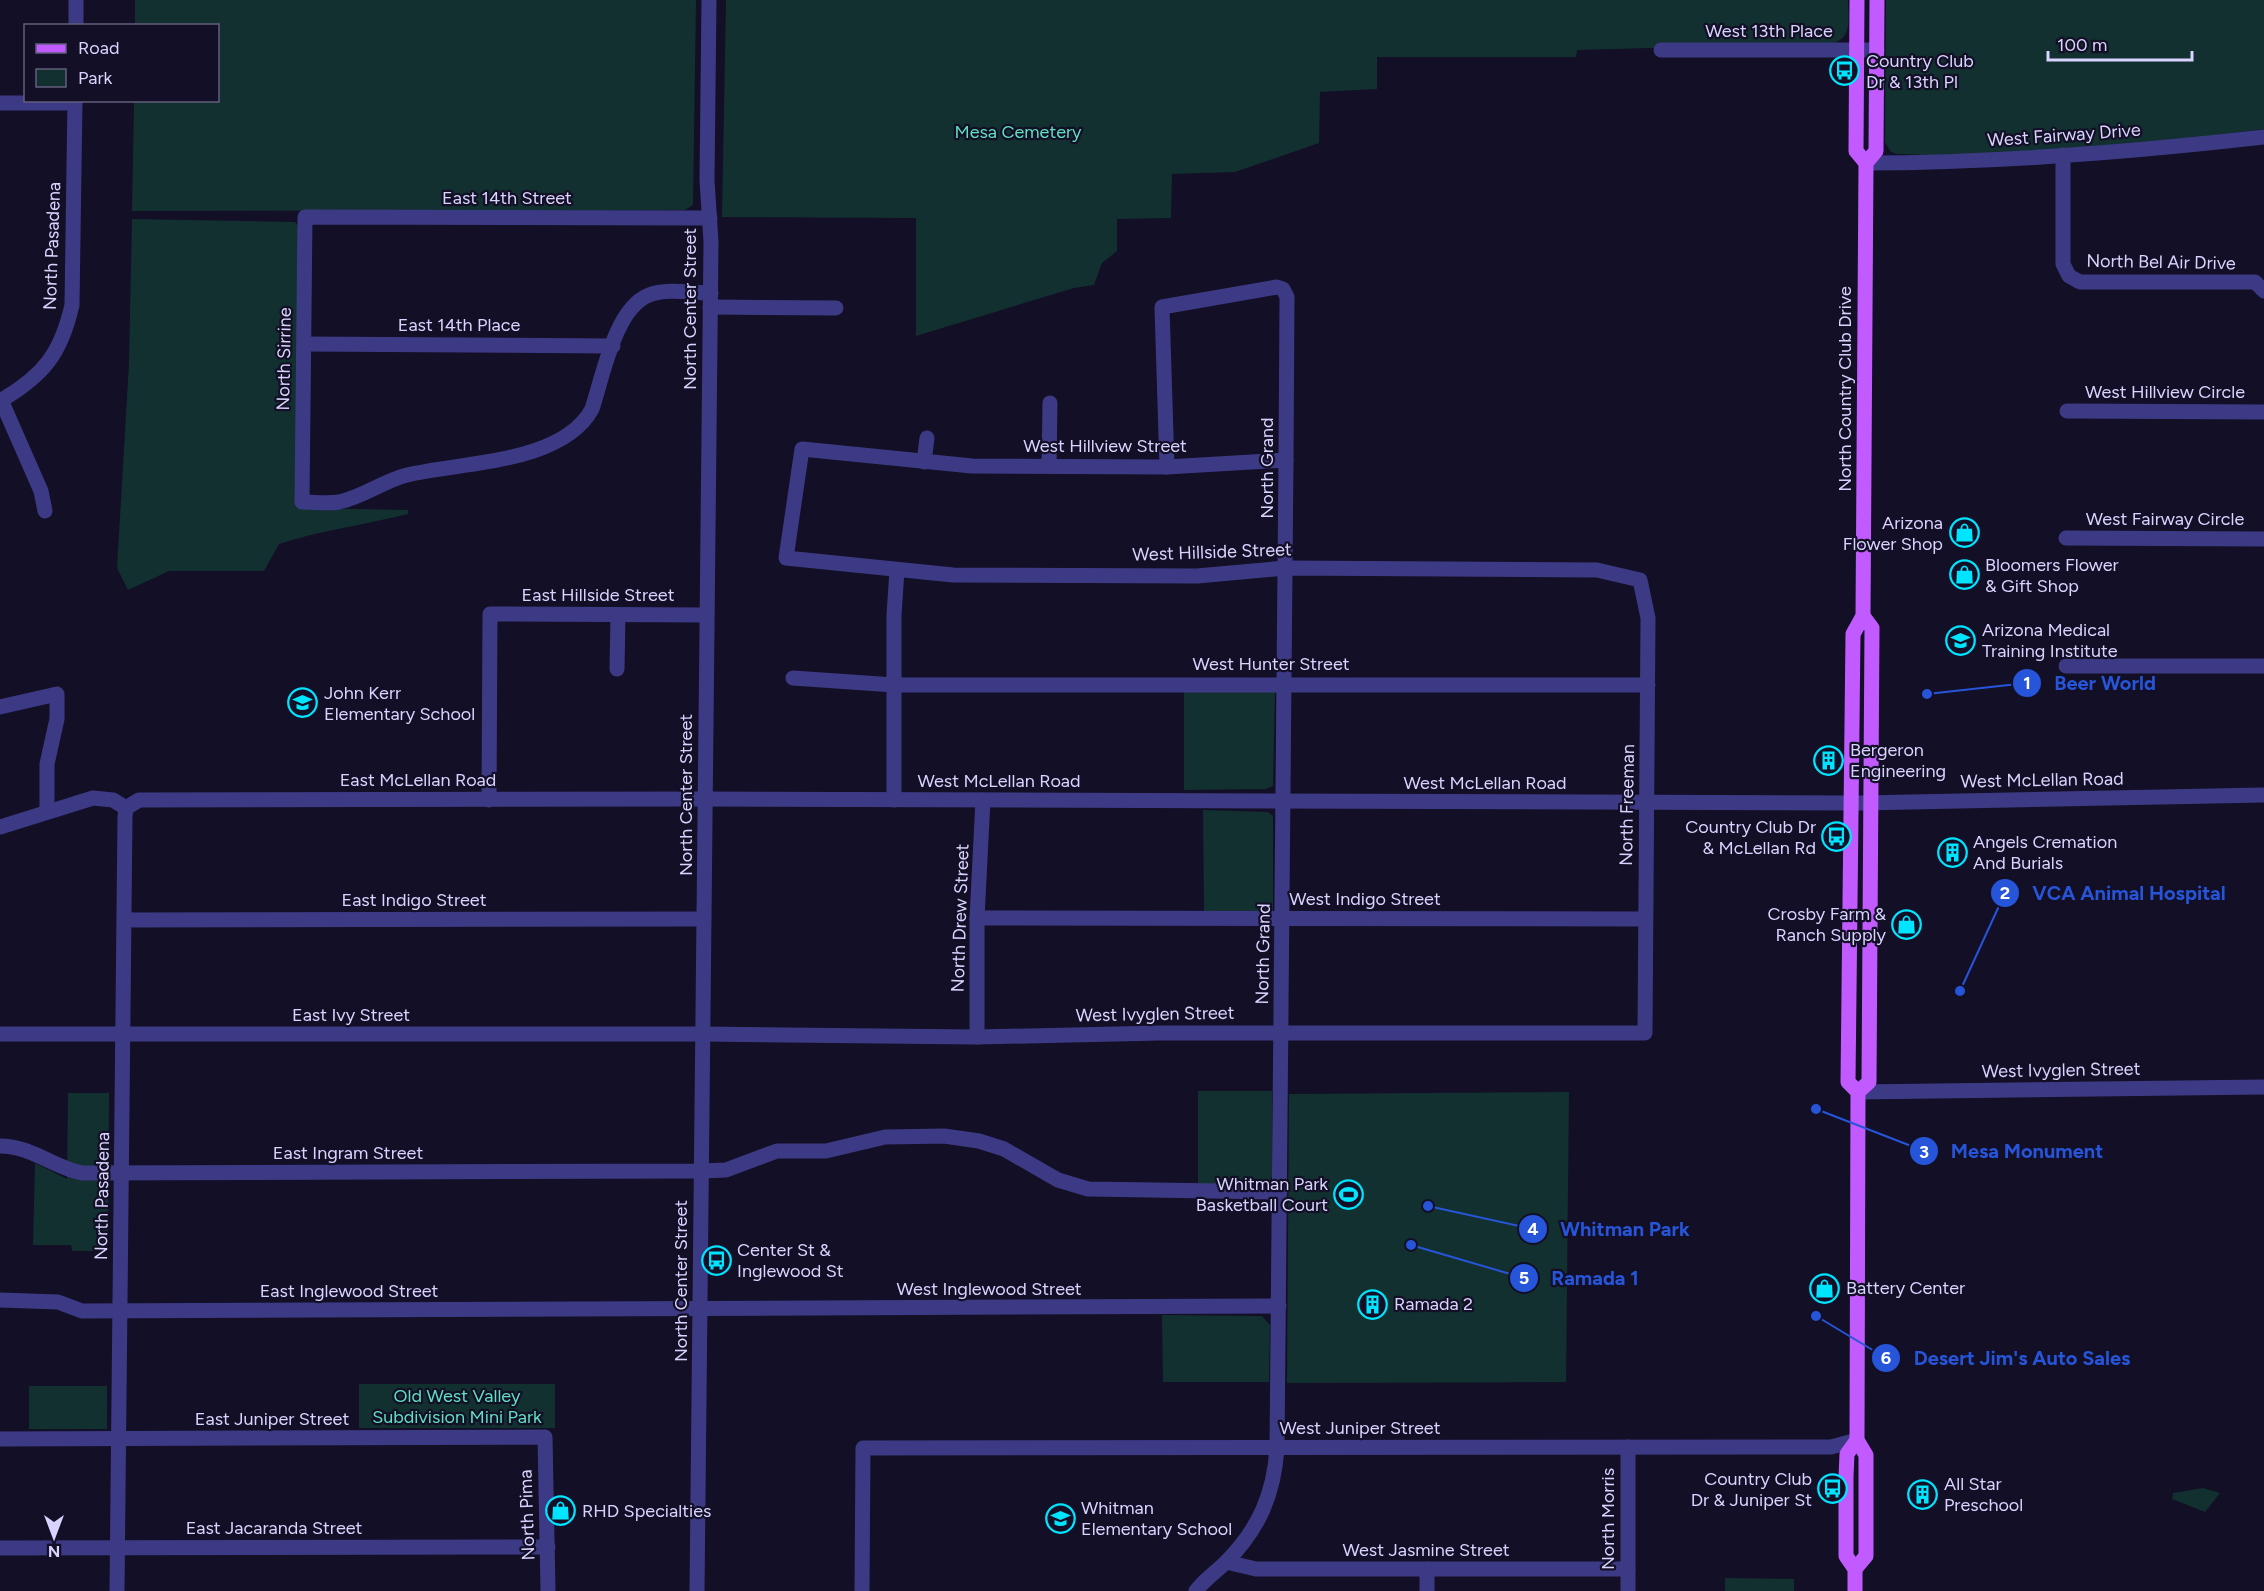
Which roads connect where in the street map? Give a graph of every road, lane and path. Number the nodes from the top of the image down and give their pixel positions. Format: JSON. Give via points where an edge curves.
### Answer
{"nodes":[{"id":1,"x":76,"y":0,"type":"edge"},
{"id":2,"x":709,"y":0,"type":"edge"},
{"id":3,"x":1857,"y":0,"type":"edge"},
{"id":4,"x":1876,"y":0,"type":"edge"},
{"id":5,"x":76,"y":24,"type":"edge"},
{"id":6,"x":1661,"y":50,"type":"dead end"},
{"id":7,"x":1857,"y":50,"type":"junction"},
{"id":8,"x":1877,"y":50,"type":"junction"},
{"id":9,"x":75,"y":102,"type":"edge"},
{"id":10,"x":0,"y":103,"type":"edge"},
{"id":11,"x":2264,"y":137,"type":"edge"},
{"id":12,"x":2063,"y":155,"type":"junction"},
{"id":13,"x":1866,"y":163,"type":"junction"},
{"id":14,"x":305,"y":217,"type":"joint"},
{"id":15,"x":710,"y":218,"type":"junction"},
{"id":16,"x":2264,"y":291,"type":"edge"},
{"id":17,"x":710,"y":300,"type":"junction"},
{"id":18,"x":836,"y":308,"type":"dead end"},
{"id":19,"x":304,"y":344,"type":"junction"},
{"id":20,"x":613,"y":346,"type":"junction"},
{"id":21,"x":0,"y":400,"type":"edge"},
{"id":22,"x":1050,"y":403,"type":"dead end"},
{"id":23,"x":2067,"y":411,"type":"dead end"},
{"id":24,"x":2264,"y":412,"type":"edge"},
{"id":25,"x":927,"y":438,"type":"dead end"},
{"id":26,"x":1286,"y":460,"type":"junction"},
{"id":27,"x":924,"y":462,"type":"junction"},
{"id":28,"x":1049,"y":466,"type":"junction"},
{"id":29,"x":1167,"y":466,"type":"junction"},
{"id":30,"x":45,"y":511,"type":"dead end"},
{"id":31,"x":2066,"y":538,"type":"dead end"},
{"id":32,"x":2264,"y":539,"type":"edge"},
{"id":33,"x":786,"y":558,"type":"joint"},
{"id":34,"x":1285,"y":568,"type":"junction"},
{"id":35,"x":897,"y":570,"type":"junction"},
{"id":36,"x":1640,"y":579,"type":"joint"},
{"id":37,"x":618,"y":615,"type":"junction"},
{"id":38,"x":706,"y":615,"type":"junction"},
{"id":39,"x":1863,"y":616,"type":"junction"},
{"id":40,"x":2066,"y":666,"type":"dead end"},
{"id":41,"x":2264,"y":666,"type":"edge"},
{"id":42,"x":617,"y":669,"type":"dead end"},
{"id":43,"x":793,"y":678,"type":"dead end"},
{"id":44,"x":1285,"y":684,"type":"junction"},
{"id":45,"x":894,"y":685,"type":"junction"},
{"id":46,"x":1648,"y":685,"type":"junction"},
{"id":47,"x":0,"y":707,"type":"edge"},
{"id":48,"x":2264,"y":795,"type":"edge"},
{"id":49,"x":705,"y":799,"type":"junction"},
{"id":50,"x":489,"y":800,"type":"junction"},
{"id":51,"x":894,"y":800,"type":"junction"},
{"id":52,"x":983,"y":800,"type":"junction"},
{"id":53,"x":1284,"y":802,"type":"junction"},
{"id":54,"x":1647,"y":802,"type":"junction"},
{"id":55,"x":1851,"y":802,"type":"junction"},
{"id":56,"x":1871,"y":802,"type":"junction"},
{"id":57,"x":129,"y":806,"type":"junction"},
{"id":58,"x":46,"y":812,"type":"junction"},
{"id":59,"x":0,"y":827,"type":"edge"},
{"id":60,"x":977,"y":918,"type":"junction"},
{"id":61,"x":704,"y":919,"type":"junction"},
{"id":62,"x":1283,"y":919,"type":"junction"},
{"id":63,"x":1645,"y":919,"type":"junction"},
{"id":64,"x":125,"y":920,"type":"junction"},
{"id":65,"x":1282,"y":1032,"type":"junction"},
{"id":66,"x":1645,"y":1033,"type":"joint"},
{"id":67,"x":0,"y":1034,"type":"edge"},
{"id":68,"x":124,"y":1034,"type":"junction"},
{"id":69,"x":703,"y":1034,"type":"junction"},
{"id":70,"x":977,"y":1037,"type":"junction"},
{"id":71,"x":2264,"y":1087,"type":"edge"},
{"id":72,"x":1858,"y":1092,"type":"junction"},
{"id":73,"x":0,"y":1146,"type":"edge"},
{"id":74,"x":701,"y":1171,"type":"junction"},
{"id":75,"x":122,"y":1173,"type":"junction"},
{"id":76,"x":1280,"y":1192,"type":"junction"},
{"id":77,"x":0,"y":1300,"type":"edge"},
{"id":78,"x":1279,"y":1306,"type":"junction"},
{"id":79,"x":700,"y":1310,"type":"junction"},
{"id":80,"x":120,"y":1311,"type":"junction"},
{"id":81,"x":545,"y":1437,"type":"joint"},
{"id":82,"x":119,"y":1438,"type":"junction"},
{"id":83,"x":0,"y":1439,"type":"edge"},
{"id":84,"x":1857,"y":1440,"type":"junction"},
{"id":85,"x":1628,"y":1447,"type":"junction"},
{"id":86,"x":1277,"y":1448,"type":"junction"},
{"id":87,"x":548,"y":1546,"type":"junction"},
{"id":88,"x":0,"y":1548,"type":"edge"},
{"id":89,"x":117,"y":1548,"type":"junction"},
{"id":90,"x":1226,"y":1562,"type":"junction"},
{"id":91,"x":1427,"y":1569,"type":"junction"},
{"id":92,"x":1628,"y":1569,"type":"junction"},
{"id":93,"x":117,"y":1591,"type":"edge"},
{"id":94,"x":548,"y":1591,"type":"edge"},
{"id":95,"x":697,"y":1591,"type":"edge"},
{"id":96,"x":862,"y":1591,"type":"edge"},
{"id":97,"x":1196,"y":1591,"type":"edge"},
{"id":98,"x":1427,"y":1591,"type":"edge"},
{"id":99,"x":1628,"y":1591,"type":"edge"},
{"id":100,"x":1855,"y":1591,"type":"edge"}],
"edges":[{"from":1,"to":5,"type":"street"},
{"from":2,"to":15,"type":"street","name":"North Center Street"},
{"from":3,"to":7,"type":"main road","name":"North Country Club Drive"},
{"from":4,"to":8,"type":"main road","name":"North Country Club Drive"},
{"from":6,"to":7,"type":"street","name":"West 13th Place"},
{"from":7,"to":8,"type":"street","name":"West 13th Place"},
{"from":7,"to":13,"type":"main road","name":"North Country Club Drive","via":[[1856,151]]},
{"from":8,"to":13,"type":"main road","name":"North Country Club Drive","via":[[1876,152]]},
{"from":9,"to":10,"type":"street"},
{"from":9,"to":21,"type":"street","name":"North Pasadena","via":[[72,305],[66,330],[48,365],[28,384]]},
{"from":11,"to":12,"type":"street","name":"West Fairway Drive"},
{"from":12,"to":13,"type":"street","name":"West Fairway Drive"},
{"from":12,"to":16,"type":"street","name":"North Bel Air Drive","via":[[2062,264],[2069,276],[2080,282],[2255,282]]},
{"from":13,"to":39,"type":"main road","name":"North Country Club Drive"},
{"from":14,"to":15,"type":"street","name":"East 14th Street"},
{"from":14,"to":19,"type":"street","name":"North Sirrine"},
{"from":15,"to":17,"type":"street","name":"North Center Street"},
{"from":17,"to":18,"type":"street"},
{"from":17,"to":20,"type":"street","via":[[650,295],[632,305]]},
{"from":17,"to":38,"type":"street","name":"North Center Street"},
{"from":19,"to":20,"type":"street","name":"East 14th Place"},
{"from":19,"to":20,"type":"street","name":"North Sirrine","via":[[302,502],[337,502],[401,477],[497,461],[575,432],[585,422]]},
{"from":21,"to":30,"type":"street","via":[[41,491]]},
{"from":22,"to":28,"type":"street"},
{"from":23,"to":24,"type":"street","name":"West Hillview Circle"},
{"from":25,"to":27,"type":"street"},
{"from":26,"to":29,"type":"street","name":"West Hillview Street"},
{"from":26,"to":29,"type":"street","name":"North Grand","via":[[1287,297],[1277,287],[1162,307]]},
{"from":26,"to":34,"type":"street","name":"North Grand"},
{"from":27,"to":28,"type":"street","name":"West Hillview Street"},
{"from":27,"to":33,"type":"street","name":"West Hillview Street","via":[[802,449]]},
{"from":28,"to":29,"type":"street","name":"West Hillview Street"},
{"from":31,"to":32,"type":"street","name":"West Fairway Circle"},
{"from":33,"to":35,"type":"street","name":"West Hillside Street"},
{"from":34,"to":35,"type":"street","name":"West Hillside Street","via":[[1197,576],[953,575]]},
{"from":34,"to":36,"type":"street","name":"West Hillside Street","via":[[1597,570]]},
{"from":34,"to":44,"type":"street","name":"North Grand"},
{"from":35,"to":45,"type":"street"},
{"from":36,"to":46,"type":"street","name":"North Freeman","via":[[1648,618]]},
{"from":37,"to":38,"type":"street","name":"East Hillside Street"},
{"from":37,"to":42,"type":"street"},
{"from":37,"to":50,"type":"street","name":"East Hillside Street","via":[[490,614]]},
{"from":38,"to":49,"type":"street","name":"North Center Street"},
{"from":39,"to":55,"type":"main road","name":"North Country Club Drive","via":[[1852,634]]},
{"from":39,"to":56,"type":"main road","name":"North Country Club Drive","via":[[1872,628]]},
{"from":40,"to":41,"type":"street"},
{"from":43,"to":45,"type":"street","name":"West Hunter Street"},
{"from":44,"to":45,"type":"street","name":"West Hunter Street"},
{"from":44,"to":46,"type":"street","name":"West Hunter Street"},
{"from":44,"to":53,"type":"street","name":"North Grand"},
{"from":45,"to":51,"type":"street"},
{"from":46,"to":54,"type":"street","name":"North Freeman"},
{"from":47,"to":58,"type":"street","via":[[57,694],[57,719],[47,764]]},
{"from":48,"to":56,"type":"street","name":"West McLellan Road"},
{"from":49,"to":50,"type":"street","name":"East McLellan Road"},
{"from":49,"to":51,"type":"street","name":"West McLellan Road"},
{"from":49,"to":61,"type":"street","name":"North Center Street"},
{"from":50,"to":57,"type":"street","name":"East McLellan Road","via":[[139,800]]},
{"from":51,"to":52,"type":"street","name":"West McLellan Road"},
{"from":52,"to":53,"type":"street","name":"West McLellan Road"},
{"from":52,"to":60,"type":"street","name":"North Drew Street"},
{"from":53,"to":54,"type":"street","name":"West McLellan Road"},
{"from":53,"to":62,"type":"street","name":"North Grand"},
{"from":54,"to":55,"type":"street","name":"West McLellan Road"},
{"from":54,"to":63,"type":"street","name":"North Freeman"},
{"from":55,"to":56,"type":"street","name":"West McLellan Road"},
{"from":55,"to":72,"type":"main road","name":"North Country Club Drive","via":[[1848,1082]]},
{"from":56,"to":72,"type":"main road","name":"North Country Club Drive","via":[[1869,1082]]},
{"from":57,"to":58,"type":"street","name":"East McLellan Road","via":[[102,798]]},
{"from":57,"to":64,"type":"street","name":"North Pasadena"},
{"from":58,"to":59,"type":"street","name":"East McLellan Road"},
{"from":60,"to":62,"type":"street","name":"West Indigo Street"},
{"from":60,"to":70,"type":"street","name":"North Drew Street"},
{"from":61,"to":64,"type":"street","name":"East Indigo Street"},
{"from":61,"to":69,"type":"street","name":"North Center Street"},
{"from":62,"to":63,"type":"street","name":"West Indigo Street"},
{"from":62,"to":65,"type":"street","name":"North Grand"},
{"from":63,"to":66,"type":"street","name":"North Freeman"},
{"from":64,"to":68,"type":"street","name":"North Pasadena"},
{"from":65,"to":66,"type":"street","name":"West Ivyglen Street"},
{"from":65,"to":70,"type":"street","name":"West Ivyglen Street"},
{"from":65,"to":76,"type":"street","name":"North Grand"},
{"from":67,"to":68,"type":"street","name":"East Ivy Street"},
{"from":68,"to":69,"type":"street","name":"East Ivy Street"},
{"from":68,"to":75,"type":"street","name":"North Pasadena"},
{"from":69,"to":70,"type":"street","name":"West Ivyglen Street"},
{"from":69,"to":74,"type":"street","name":"North Center Street"},
{"from":71,"to":72,"type":"street","name":"West Ivyglen Street"},
{"from":72,"to":84,"type":"main road","name":"North Country Club Drive"},
{"from":73,"to":75,"type":"street","name":"East Ingram Street","via":[[24,1149],[72,1171]]},
{"from":74,"to":75,"type":"street","name":"East Ingram Street"},
{"from":74,"to":76,"type":"street","name":"East Ingram Street","via":[[726,1170],[777,1151],[826,1151],[885,1137],[944,1136],[1004,1149],[1058,1180],[1100,1191]]},
{"from":74,"to":79,"type":"street","name":"North Center Street"},
{"from":75,"to":80,"type":"street","name":"North Pasadena"},
{"from":76,"to":78,"type":"street","name":"North Grand"},
{"from":77,"to":80,"type":"street","name":"East Inglewood Street","via":[[58,1302],[82,1311]]},
{"from":78,"to":79,"type":"street","name":"West Inglewood Street"},
{"from":78,"to":86,"type":"street","name":"North Grand"},
{"from":79,"to":80,"type":"street","name":"East Inglewood Street"},
{"from":79,"to":95,"type":"street","name":"North Center Street"},
{"from":80,"to":82,"type":"street","name":"North Pasadena"},
{"from":81,"to":82,"type":"street","name":"East Juniper Street"},
{"from":81,"to":87,"type":"street","name":"North Pima"},
{"from":82,"to":83,"type":"street","name":"East Juniper Street"},
{"from":82,"to":89,"type":"street","name":"North Pasadena"},
{"from":84,"to":85,"type":"street","name":"West Juniper Street","via":[[1831,1447]]},
{"from":84,"to":100,"type":"main road","name":"North Country Club Drive","via":[[1847,1455],[1846,1477],[1846,1556],[1855,1569]]},
{"from":85,"to":86,"type":"street","name":"West Juniper Street"},
{"from":85,"to":92,"type":"street","name":"North Morris"},
{"from":86,"to":90,"type":"street","name":"North Grand","via":[[1275,1478],[1264,1511],[1247,1539]]},
{"from":86,"to":96,"type":"street","name":"West Juniper Street","via":[[863,1448]]},
{"from":87,"to":89,"type":"street","name":"East Jacaranda Street"},
{"from":87,"to":94,"type":"street","name":"North Pima"},
{"from":88,"to":89,"type":"street","name":"East Jacaranda Street"},
{"from":89,"to":93,"type":"street","name":"North Pasadena"},
{"from":90,"to":91,"type":"street","name":"West Jasmine Street","via":[[1256,1569]]},
{"from":90,"to":97,"type":"street","name":"North Grand"},
{"from":91,"to":92,"type":"street","name":"West Jasmine Street"},
{"from":91,"to":98,"type":"street"},
{"from":92,"to":99,"type":"street","name":"North Morris"}]}
